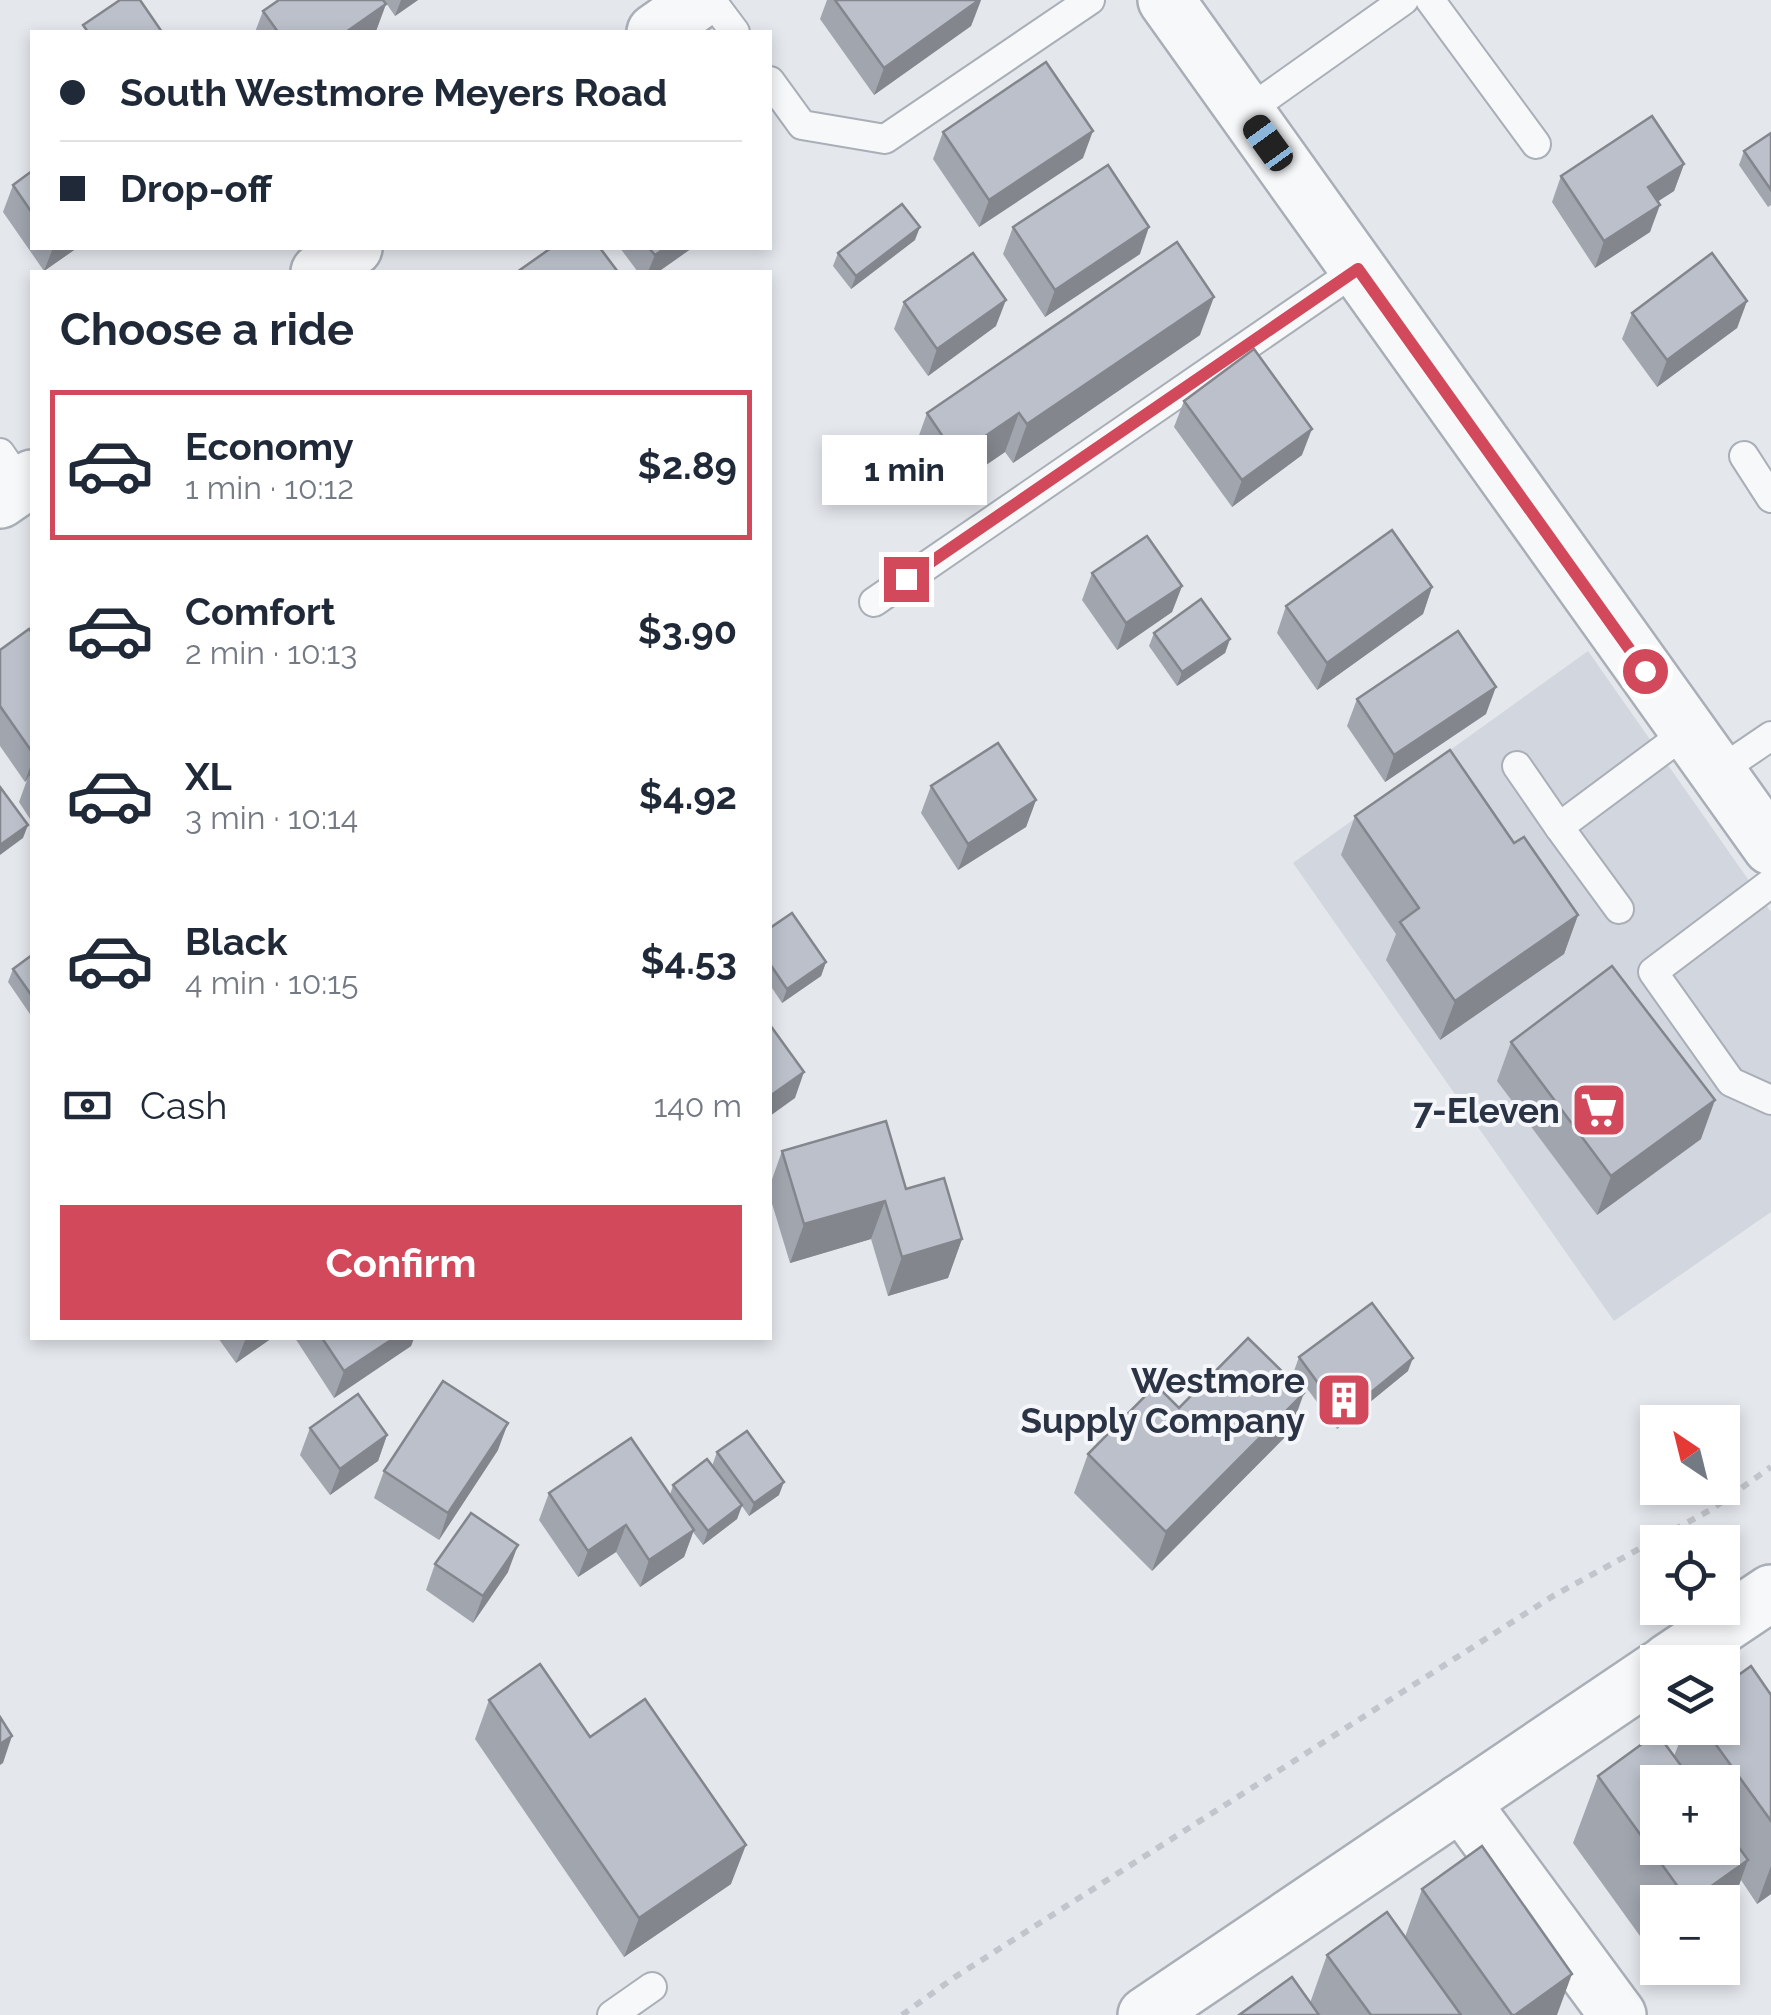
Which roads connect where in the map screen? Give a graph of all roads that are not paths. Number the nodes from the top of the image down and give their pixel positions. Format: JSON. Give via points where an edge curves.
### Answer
{"nodes":[{"id":1,"x":700,"y":0,"type":"edge"},
{"id":2,"x":711,"y":0,"type":"edge"},
{"id":3,"x":1090,"y":0,"type":"edge"},
{"id":4,"x":1166,"y":0,"type":"edge"},
{"id":5,"x":1404,"y":0,"type":"edge"},
{"id":6,"x":1430,"y":0,"type":"edge"},
{"id":7,"x":658,"y":30,"type":"edge"},
{"id":8,"x":734,"y":30,"type":"edge"},
{"id":9,"x":772,"y":84,"type":"edge"},
{"id":10,"x":1246,"y":112,"type":"junction"},
{"id":11,"x":1536,"y":144,"type":"dead end"},
{"id":12,"x":351,"y":250,"type":"edge"},
{"id":13,"x":1358,"y":269,"type":"junction"},
{"id":14,"x":322,"y":270,"type":"edge"},
{"id":15,"x":1744,"y":456,"type":"dead end"},
{"id":16,"x":1771,"y":498,"type":"edge"},
{"id":17,"x":874,"y":602,"type":"dead end"},
{"id":18,"x":1771,"y":736,"type":"edge"},
{"id":19,"x":1702,"y":751,"type":"junction"},
{"id":20,"x":1517,"y":766,"type":"dead end"},
{"id":21,"x":1559,"y":827,"type":"junction"},
{"id":22,"x":1771,"y":847,"type":"edge"},
{"id":23,"x":1771,"y":883,"type":"edge"},
{"id":24,"x":1619,"y":909,"type":"dead end"},
{"id":25,"x":1771,"y":1100,"type":"edge"},
{"id":26,"x":1771,"y":1593,"type":"edge"},
{"id":27,"x":1693,"y":1645,"type":"edge"},
{"id":28,"x":1640,"y":1682,"type":"edge"},
{"id":29,"x":1461,"y":1802,"type":"junction"},
{"id":30,"x":652,"y":1987,"type":"dead end"},
{"id":31,"x":612,"y":2015,"type":"edge"},
{"id":32,"x":1146,"y":2015,"type":"edge"},
{"id":33,"x":1618,"y":2015,"type":"edge"}],
"edges":[{"from":1,"to":7,"type":"street"},
{"from":2,"to":8,"type":"lane"},
{"from":3,"to":9,"type":"lane","via":[[886,139],[802,124]]},
{"from":4,"to":10,"type":"street"},
{"from":5,"to":10,"type":"lane"},
{"from":6,"to":11,"type":"lane"},
{"from":10,"to":13,"type":"street"},
{"from":12,"to":14,"type":"street"},
{"from":13,"to":17,"type":"lane"},
{"from":13,"to":19,"type":"street"},
{"from":15,"to":16,"type":"lane"},
{"from":18,"to":19,"type":"lane"},
{"from":19,"to":21,"type":"lane"},
{"from":19,"to":22,"type":"street"},
{"from":20,"to":21,"type":"lane"},
{"from":21,"to":24,"type":"lane"},
{"from":23,"to":25,"type":"lane","via":[[1653,972],[1731,1082]]},
{"from":26,"to":27,"type":"street"},
{"from":28,"to":29,"type":"street"},
{"from":29,"to":32,"type":"street"},
{"from":29,"to":33,"type":"street"},
{"from":30,"to":31,"type":"lane"}]}
